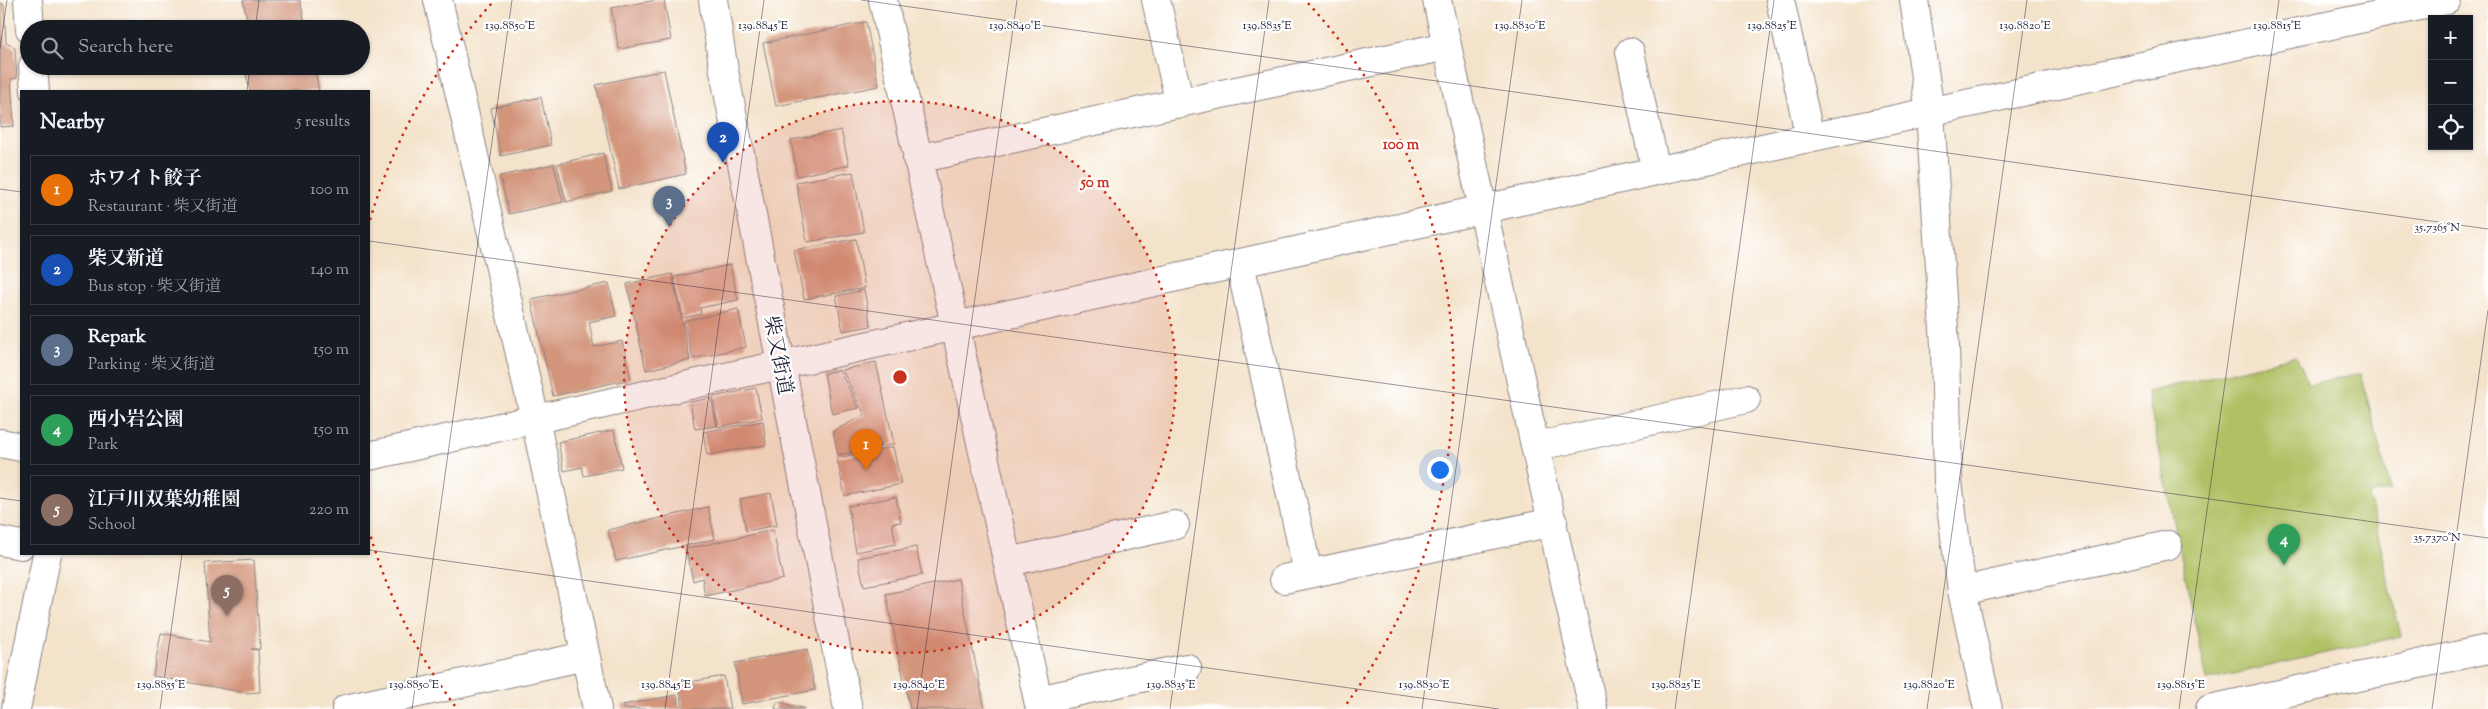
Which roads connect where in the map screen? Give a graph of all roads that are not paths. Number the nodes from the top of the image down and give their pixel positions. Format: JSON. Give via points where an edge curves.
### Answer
{"nodes":[{"id":1,"x":28,"y":0,"type":"edge"},
{"id":2,"x":438,"y":0,"type":"edge"},
{"id":3,"x":713,"y":0,"type":"edge"},
{"id":4,"x":883,"y":0,"type":"edge"},
{"id":5,"x":1156,"y":0,"type":"edge"},
{"id":6,"x":1437,"y":0,"type":"edge"},
{"id":7,"x":1780,"y":0,"type":"edge"},
{"id":8,"x":1914,"y":0,"type":"edge"},
{"id":9,"x":2447,"y":0,"type":"edge"},
{"id":10,"x":29,"y":20,"type":"edge"},
{"id":11,"x":1447,"y":46,"type":"junction"},
{"id":12,"x":1630,"y":52,"type":"dead end"},
{"id":13,"x":34,"y":75,"type":"edge"},
{"id":14,"x":35,"y":90,"type":"edge"},
{"id":15,"x":1180,"y":104,"type":"junction"},
{"id":16,"x":1930,"y":112,"type":"junction"},
{"id":17,"x":1810,"y":138,"type":"junction"},
{"id":18,"x":917,"y":159,"type":"junction"},
{"id":19,"x":1656,"y":171,"type":"junction"},
{"id":20,"x":1484,"y":211,"type":"junction"},
{"id":21,"x":1240,"y":263,"type":"junction"},
{"id":22,"x":954,"y":326,"type":"junction"},
{"id":23,"x":781,"y":365,"type":"junction"},
{"id":24,"x":1746,"y":399,"type":"dead end"},
{"id":25,"x":535,"y":419,"type":"junction"},
{"id":26,"x":0,"y":443,"type":"edge"},
{"id":27,"x":1535,"y":445,"type":"junction"},
{"id":28,"x":20,"y":447,"type":"edge"},
{"id":29,"x":370,"y":456,"type":"edge"},
{"id":30,"x":1553,"y":522,"type":"junction"},
{"id":31,"x":1175,"y":525,"type":"dead end"},
{"id":32,"x":0,"y":541,"type":"edge"},
{"id":33,"x":2168,"y":545,"type":"dead end"},
{"id":34,"x":20,"y":546,"type":"edge"},
{"id":35,"x":46,"y":555,"type":"edge"},
{"id":36,"x":1008,"y":562,"type":"junction"},
{"id":37,"x":1962,"y":591,"type":"junction"},
{"id":38,"x":2488,"y":649,"type":"edge"},
{"id":39,"x":585,"y":656,"type":"junction"},
{"id":40,"x":1187,"y":668,"type":"dead end"},
{"id":41,"x":2316,"y":698,"type":"edge"},
{"id":42,"x":1038,"y":704,"type":"edge"},
{"id":43,"x":16,"y":709,"type":"edge"},
{"id":44,"x":346,"y":709,"type":"edge"},
{"id":45,"x":597,"y":709,"type":"edge"},
{"id":46,"x":848,"y":709,"type":"edge"},
{"id":47,"x":1593,"y":709,"type":"edge"},
{"id":48,"x":1988,"y":709,"type":"edge"},
{"id":49,"x":2210,"y":709,"type":"edge"}],
"edges":[{"from":1,"to":10,"type":"street"},
{"from":2,"to":25,"type":"street"},
{"from":3,"to":23,"type":"street","name":"柴又街道"},
{"from":4,"to":18,"type":"street"},
{"from":5,"to":15,"type":"street"},
{"from":6,"to":11,"type":"street"},
{"from":7,"to":17,"type":"street"},
{"from":8,"to":16,"type":"street"},
{"from":9,"to":16,"type":"street"},
{"from":11,"to":15,"type":"street"},
{"from":11,"to":20,"type":"street"},
{"from":12,"to":19,"type":"street"},
{"from":13,"to":14,"type":"street"},
{"from":15,"to":18,"type":"street"},
{"from":16,"to":17,"type":"street"},
{"from":16,"to":37,"type":"street","via":[[1945,345],[1948,482]]},
{"from":17,"to":19,"type":"street"},
{"from":18,"to":22,"type":"street"},
{"from":19,"to":20,"type":"street"},
{"from":20,"to":21,"type":"street"},
{"from":20,"to":27,"type":"street"},
{"from":21,"to":22,"type":"street"},
{"from":21,"to":30,"type":"street","via":[[1296,576]]},
{"from":22,"to":23,"type":"street"},
{"from":22,"to":36,"type":"street"},
{"from":23,"to":25,"type":"street"},
{"from":23,"to":46,"type":"street","name":"柴又街道"},
{"from":24,"to":27,"type":"street"},
{"from":25,"to":29,"type":"street"},
{"from":25,"to":39,"type":"street"},
{"from":26,"to":28,"type":"street"},
{"from":27,"to":30,"type":"street"},
{"from":30,"to":47,"type":"street"},
{"from":31,"to":36,"type":"street"},
{"from":32,"to":34,"type":"street"},
{"from":33,"to":37,"type":"street"},
{"from":35,"to":43,"type":"street"},
{"from":36,"to":42,"type":"street"},
{"from":37,"to":48,"type":"street"},
{"from":38,"to":41,"type":"street"},
{"from":39,"to":44,"type":"street"},
{"from":39,"to":45,"type":"street"},
{"from":40,"to":42,"type":"street"},
{"from":41,"to":49,"type":"street"}]}
